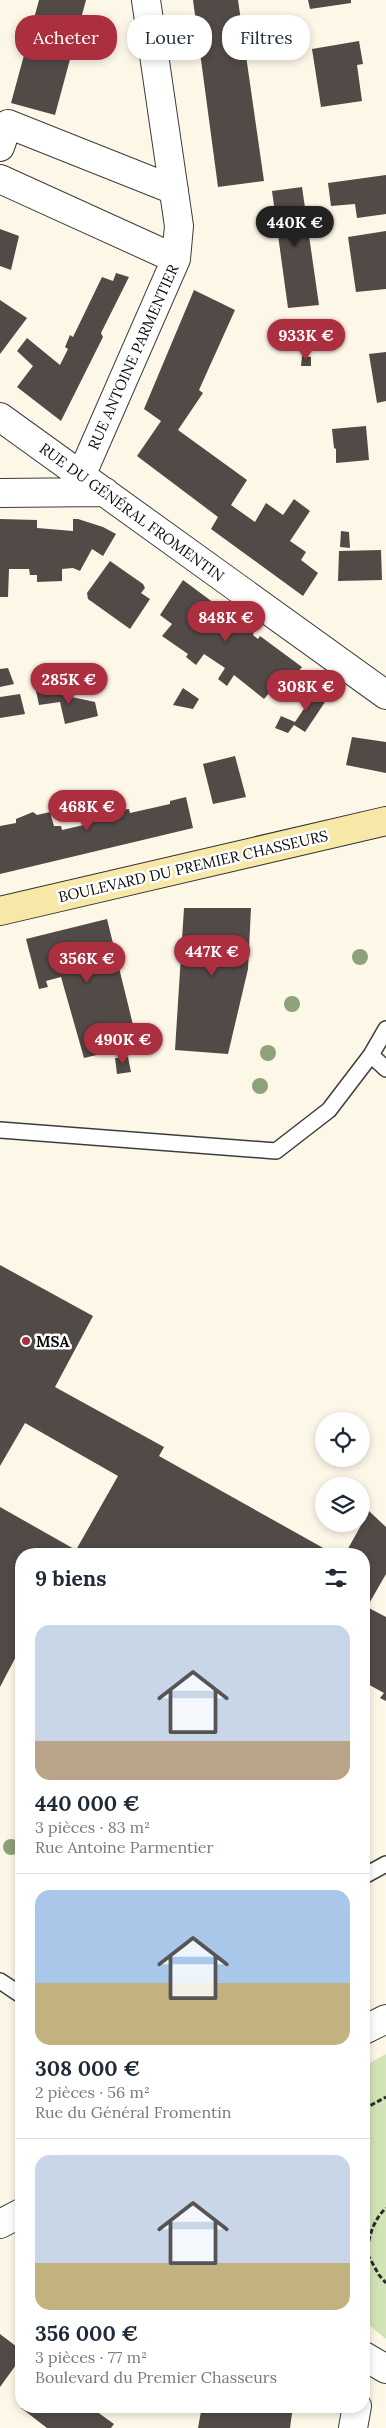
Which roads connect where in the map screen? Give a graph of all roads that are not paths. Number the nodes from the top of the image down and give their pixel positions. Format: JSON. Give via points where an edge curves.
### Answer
{"nodes":[{"id":1,"x":146,"y":0,"type":"edge"},
{"id":2,"x":0,"y":147,"type":"edge"},
{"id":3,"x":0,"y":179,"type":"edge"},
{"id":4,"x":174,"y":190,"type":"junction"},
{"id":5,"x":176,"y":259,"type":"junction"},
{"id":6,"x":0,"y":417,"type":"edge"},
{"id":7,"x":81,"y":476,"type":"junction"},
{"id":8,"x":105,"y":492,"type":"junction"},
{"id":9,"x":0,"y":493,"type":"edge"},
{"id":10,"x":386,"y":695,"type":"edge"},
{"id":11,"x":379,"y":828,"type":"edge"},
{"id":12,"x":0,"y":911,"type":"edge"},
{"id":13,"x":386,"y":1029,"type":"edge"},
{"id":14,"x":371,"y":1055,"type":"junction"},
{"id":15,"x":386,"y":1068,"type":"edge"},
{"id":16,"x":0,"y":1130,"type":"edge"},
{"id":17,"x":386,"y":1864,"type":"edge"},
{"id":18,"x":370,"y":1873,"type":"edge"},
{"id":19,"x":0,"y":1981,"type":"edge"},
{"id":20,"x":15,"y":1991,"type":"edge"},
{"id":21,"x":386,"y":2018,"type":"edge"},
{"id":22,"x":370,"y":2027,"type":"edge"},
{"id":23,"x":15,"y":2216,"type":"edge"},
{"id":24,"x":0,"y":2224,"type":"edge"},
{"id":25,"x":356,"y":2413,"type":"edge"},
{"id":26,"x":353,"y":2428,"type":"edge"}],
"edges":[{"from":1,"to":4,"type":"street","name":"RUE ANTOINE PARMENTIER"},
{"from":2,"to":4,"type":"street","via":[[8,124]]},
{"from":3,"to":5,"type":"street"},
{"from":4,"to":5,"type":"street","name":"RUE ANTOINE PARMENTIER","via":[[179,226]]},
{"from":5,"to":7,"type":"street","name":"RUE ANTOINE PARMENTIER"},
{"from":6,"to":7,"type":"street","name":"RUE DU GÉNÉRAL FROMENTIN"},
{"from":7,"to":8,"type":"street","name":"RUE DU GÉNÉRAL FROMENTIN"},
{"from":8,"to":9,"type":"street"},
{"from":8,"to":10,"type":"street","name":"RUE DU GÉNÉRAL FROMENTIN"},
{"from":11,"to":12,"type":"main road","name":"BOULEVARD DU PREMIER CHASSEURS"},
{"from":13,"to":14,"type":"lane"},
{"from":14,"to":15,"type":"lane"},
{"from":14,"to":16,"type":"lane","via":[[329,1110],[276,1152]]},
{"from":17,"to":18,"type":"lane"},
{"from":19,"to":20,"type":"lane"},
{"from":21,"to":22,"type":"street"},
{"from":23,"to":24,"type":"street"},
{"from":25,"to":26,"type":"street"}]}
